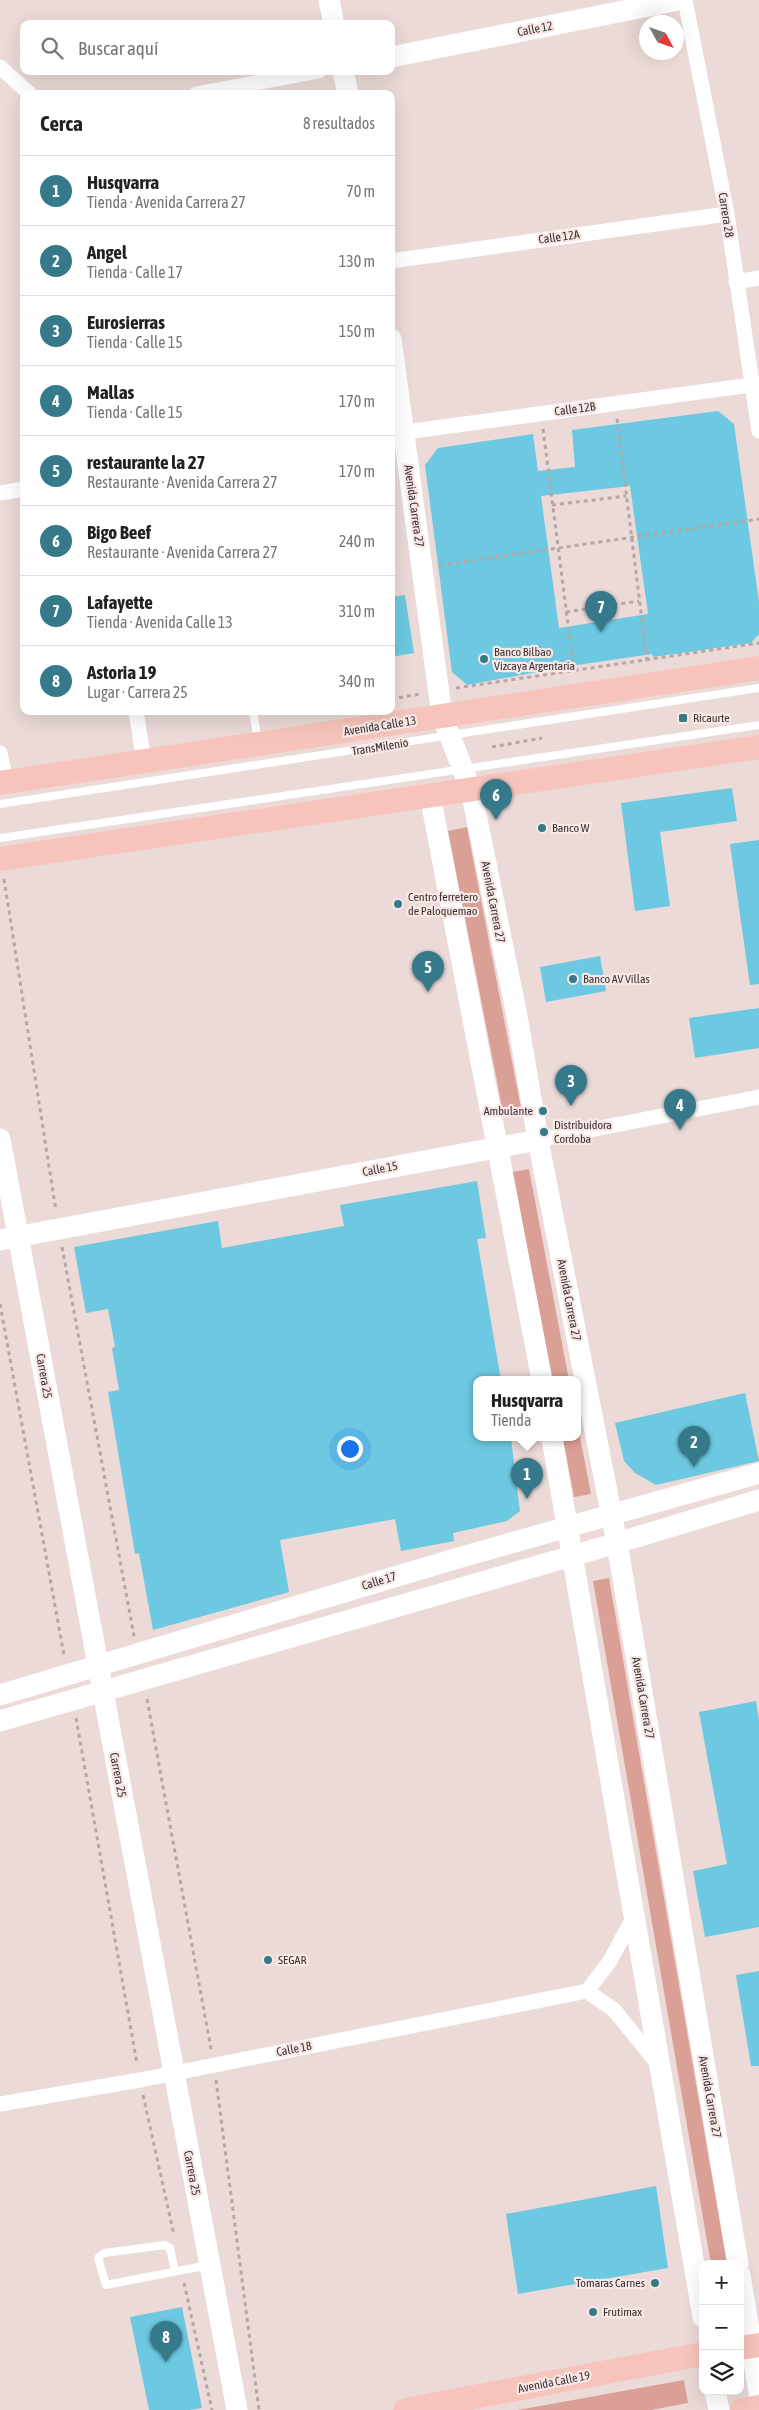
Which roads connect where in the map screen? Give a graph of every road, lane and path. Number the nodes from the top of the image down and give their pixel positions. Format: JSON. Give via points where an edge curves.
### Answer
{"nodes":[{"id":1,"x":329,"y":0,"type":"edge"},
{"id":2,"x":678,"y":0,"type":"edge"},
{"id":3,"x":685,"y":0,"type":"edge"},
{"id":4,"x":333,"y":20,"type":"edge"},
{"id":5,"x":395,"y":56,"type":"edge"},
{"id":6,"x":0,"y":67,"type":"edge"},
{"id":7,"x":298,"y":75,"type":"edge"},
{"id":8,"x":344,"y":75,"type":"edge"},
{"id":9,"x":26,"y":90,"type":"edge"},
{"id":10,"x":219,"y":90,"type":"edge"},
{"id":11,"x":347,"y":90,"type":"edge"},
{"id":12,"x":727,"y":214,"type":"junction"},
{"id":13,"x":395,"y":260,"type":"edge"},
{"id":14,"x":759,"y":278,"type":"edge"},
{"id":15,"x":736,"y":282,"type":"junction"},
{"id":16,"x":756,"y":385,"type":"edge"},
{"id":17,"x":395,"y":393,"type":"edge"},
{"id":18,"x":615,"y":404,"type":"junction"},
{"id":19,"x":541,"y":414,"type":"junction"},
{"id":20,"x":759,"y":431,"type":"edge"},
{"id":21,"x":398,"y":433,"type":"edge"},
{"id":22,"x":20,"y":490,"type":"edge"},
{"id":23,"x":0,"y":493,"type":"edge"},
{"id":24,"x":626,"y":496,"type":"junction"},
{"id":25,"x":552,"y":505,"type":"junction"},
{"id":26,"x":759,"y":519,"type":"edge"},
{"id":27,"x":631,"y":537,"type":"junction"},
{"id":28,"x":558,"y":548,"type":"junction"},
{"id":29,"x":422,"y":567,"type":"junction"},
{"id":30,"x":639,"y":601,"type":"junction"},
{"id":31,"x":566,"y":612,"type":"junction"},
{"id":32,"x":759,"y":643,"type":"edge"},
{"id":33,"x":646,"y":660,"type":"junction"},
{"id":34,"x":759,"y":668,"type":"edge"},
{"id":35,"x":574,"y":670,"type":"junction"},
{"id":36,"x":478,"y":684,"type":"dead end"},
{"id":37,"x":650,"y":685,"type":"junction"},
{"id":38,"x":759,"y":688,"type":"edge"},
{"id":39,"x":406,"y":696,"type":"dead end"},
{"id":40,"x":577,"y":696,"type":"junction"},
{"id":41,"x":395,"y":698,"type":"edge"},
{"id":42,"x":137,"y":715,"type":"edge"},
{"id":43,"x":254,"y":715,"type":"edge"},
{"id":44,"x":446,"y":726,"type":"junction"},
{"id":45,"x":759,"y":726,"type":"edge"},
{"id":46,"x":542,"y":738,"type":"dead end"},
{"id":47,"x":490,"y":740,"type":"dead end"},
{"id":48,"x":258,"y":745,"type":"junction"},
{"id":49,"x":492,"y":747,"type":"junction"},
{"id":50,"x":759,"y":747,"type":"edge"},
{"id":51,"x":493,"y":752,"type":"dead end"},
{"id":52,"x":0,"y":753,"type":"edge"},
{"id":53,"x":142,"y":753,"type":"junction"},
{"id":54,"x":463,"y":768,"type":"junction"},
{"id":55,"x":2,"y":790,"type":"edge"},
{"id":56,"x":472,"y":790,"type":"junction"},
{"id":57,"x":430,"y":795,"type":"junction"},
{"id":58,"x":0,"y":838,"type":"edge"},
{"id":59,"x":2,"y":866,"type":"edge"},
{"id":60,"x":759,"y":1097,"type":"edge"},
{"id":61,"x":0,"y":1139,"type":"edge"},
{"id":62,"x":538,"y":1140,"type":"junction"},
{"id":63,"x":498,"y":1146,"type":"junction"},
{"id":64,"x":59,"y":1229,"type":"junction"},
{"id":65,"x":9,"y":1238,"type":"edge"},
{"id":66,"x":541,"y":1376,"type":"edge"},
{"id":67,"x":553,"y":1441,"type":"edge"},
{"id":68,"x":759,"y":1472,"type":"edge"},
{"id":69,"x":759,"y":1500,"type":"edge"},
{"id":70,"x":611,"y":1516,"type":"junction"},
{"id":71,"x":569,"y":1526,"type":"junction"},
{"id":72,"x":617,"y":1543,"type":"junction"},
{"id":73,"x":573,"y":1556,"type":"junction"},
{"id":74,"x":138,"y":1654,"type":"junction"},
{"id":75,"x":98,"y":1666,"type":"junction"},
{"id":76,"x":144,"y":1680,"type":"junction"},
{"id":77,"x":103,"y":1693,"type":"junction"},
{"id":78,"x":0,"y":1695,"type":"edge"},
{"id":79,"x":0,"y":1721,"type":"edge"},
{"id":80,"x":634,"y":1916,"type":"junction"},
{"id":81,"x":587,"y":1991,"type":"junction"},
{"id":82,"x":214,"y":2064,"type":"junction"},
{"id":83,"x":660,"y":2067,"type":"junction"},
{"id":84,"x":173,"y":2072,"type":"junction"},
{"id":85,"x":0,"y":2104,"type":"edge"},
{"id":86,"x":737,"y":2260,"type":"edge"},
{"id":87,"x":209,"y":2265,"type":"junction"},
{"id":88,"x":175,"y":2271,"type":"junction"},
{"id":89,"x":744,"y":2301,"type":"edge"},
{"id":90,"x":701,"y":2305,"type":"edge"},
{"id":91,"x":751,"y":2346,"type":"edge"},
{"id":92,"x":699,"y":2355,"type":"edge"},
{"id":93,"x":759,"y":2392,"type":"edge"},
{"id":94,"x":717,"y":2395,"type":"edge"},
{"id":95,"x":759,"y":2407,"type":"edge"},
{"id":96,"x":237,"y":2410,"type":"edge"},
{"id":97,"x":259,"y":2410,"type":"edge"},
{"id":98,"x":405,"y":2410,"type":"edge"},
{"id":99,"x":719,"y":2410,"type":"edge"},
{"id":100,"x":742,"y":2410,"type":"edge"}],
"edges":[{"from":1,"to":4,"type":"street"},
{"from":2,"to":5,"type":"street","name":"Calle 12"},
{"from":3,"to":12,"type":"street","name":"Carrera 28"},
{"from":6,"to":9,"type":"street"},
{"from":7,"to":10,"type":"street"},
{"from":8,"to":11,"type":"street"},
{"from":12,"to":13,"type":"street","name":"Calle 12A"},
{"from":12,"to":15,"type":"street","name":"Carrera 28"},
{"from":14,"to":15,"type":"street"},
{"from":15,"to":16,"type":"street","name":"Carrera 28"},
{"from":16,"to":18,"type":"street","name":"Calle 12B"},
{"from":16,"to":20,"type":"street","name":"Carrera 28"},
{"from":17,"to":21,"type":"street","name":"Avenida Carrera 27"},
{"from":18,"to":19,"type":"street","name":"Calle 12B"},
{"from":18,"to":24,"type":"path"},
{"from":19,"to":21,"type":"street","name":"Calle 12B"},
{"from":19,"to":25,"type":"path"},
{"from":21,"to":29,"type":"street","name":"Avenida Carrera 27"},
{"from":22,"to":23,"type":"street"},
{"from":24,"to":25,"type":"path"},
{"from":24,"to":27,"type":"path"},
{"from":25,"to":28,"type":"path"},
{"from":26,"to":27,"type":"path"},
{"from":27,"to":28,"type":"path"},
{"from":27,"to":30,"type":"path"},
{"from":28,"to":29,"type":"path"},
{"from":28,"to":31,"type":"path"},
{"from":29,"to":44,"type":"street","name":"Avenida Carrera 27"},
{"from":30,"to":31,"type":"path"},
{"from":30,"to":33,"type":"path"},
{"from":31,"to":35,"type":"path"},
{"from":32,"to":33,"type":"path"},
{"from":33,"to":35,"type":"path"},
{"from":33,"to":37,"type":"path"},
{"from":34,"to":37,"type":"main road","name":"Avenida Calle 13"},
{"from":35,"to":36,"type":"path"},
{"from":35,"to":40,"type":"path"},
{"from":37,"to":40,"type":"main road","name":"Avenida Calle 13"},
{"from":38,"to":44,"type":"lane","name":"TransMilenio"},
{"from":39,"to":41,"type":"path"},
{"from":40,"to":44,"type":"main road","name":"Avenida Calle 13"},
{"from":42,"to":53,"type":"street"},
{"from":43,"to":48,"type":"lane"},
{"from":44,"to":48,"type":"main road","name":"Avenida Calle 13"},
{"from":44,"to":54,"type":"street","name":"Avenida Carrera 27"},
{"from":44,"to":55,"type":"lane","name":"TransMilenio"},
{"from":45,"to":54,"type":"lane"},
{"from":46,"to":49,"type":"path"},
{"from":47,"to":49,"type":"path"},
{"from":48,"to":53,"type":"main road","name":"Avenida Calle 13"},
{"from":49,"to":51,"type":"path"},
{"from":50,"to":56,"type":"main road"},
{"from":52,"to":55,"type":"street"},
{"from":53,"to":55,"type":"main road","name":"Avenida Calle 13"},
{"from":54,"to":56,"type":"street","name":"Avenida Carrera 27"},
{"from":54,"to":58,"type":"lane"},
{"from":56,"to":57,"type":"main road"},
{"from":56,"to":62,"type":"street","name":"Avenida Carrera 27"},
{"from":57,"to":59,"type":"main road"},
{"from":57,"to":63,"type":"street"},
{"from":59,"to":64,"type":"path"},
{"from":60,"to":62,"type":"street","name":"Calle 15"},
{"from":61,"to":65,"type":"street","name":"Carrera 25"},
{"from":62,"to":63,"type":"street","name":"Calle 15"},
{"from":62,"to":70,"type":"street","name":"Avenida Carrera 27"},
{"from":63,"to":64,"type":"street","name":"Calle 15"},
{"from":63,"to":66,"type":"street"},
{"from":64,"to":65,"type":"street","name":"Calle 15"},
{"from":64,"to":74,"type":"path"},
{"from":65,"to":75,"type":"street","name":"Carrera 25"},
{"from":67,"to":71,"type":"street"},
{"from":68,"to":70,"type":"street","name":"Calle 17"},
{"from":69,"to":72,"type":"street"},
{"from":70,"to":71,"type":"street","name":"Calle 17"},
{"from":70,"to":72,"type":"street","name":"Avenida Carrera 27"},
{"from":71,"to":73,"type":"street"},
{"from":71,"to":74,"type":"street","name":"Calle 17"},
{"from":72,"to":73,"type":"street"},
{"from":72,"to":86,"type":"street","name":"Avenida Carrera 27"},
{"from":73,"to":76,"type":"street"},
{"from":73,"to":80,"type":"street"},
{"from":74,"to":75,"type":"street","name":"Calle 17"},
{"from":75,"to":77,"type":"street","name":"Carrera 25"},
{"from":75,"to":78,"type":"street","name":"Calle 17"},
{"from":76,"to":77,"type":"street"},
{"from":76,"to":82,"type":"path"},
{"from":77,"to":79,"type":"street"},
{"from":77,"to":84,"type":"street","name":"Carrera 25"},
{"from":80,"to":81,"type":"street","via":[[610,1961]]},
{"from":80,"to":83,"type":"street"},
{"from":81,"to":82,"type":"street","name":"Calle 18"},
{"from":81,"to":83,"type":"street","via":[[599,1997],[621,2017]]},
{"from":82,"to":84,"type":"street","name":"Calle 18"},
{"from":82,"to":97,"type":"path"},
{"from":83,"to":90,"type":"street"},
{"from":84,"to":85,"type":"street","name":"Calle 18"},
{"from":84,"to":87,"type":"street","name":"Carrera 25"},
{"from":87,"to":88,"type":"lane"},
{"from":87,"to":96,"type":"street","name":"Carrera 25"},
{"from":88,"to":88,"type":"lane","via":[[170,2248],[165,2244],[104,2253],[98,2258],[106,2285]]},
{"from":89,"to":91,"type":"street"},
{"from":91,"to":93,"type":"street"},
{"from":92,"to":98,"type":"main road","name":"Avenida Calle 19"},
{"from":94,"to":99,"type":"street"},
{"from":95,"to":100,"type":"main road"}]}
